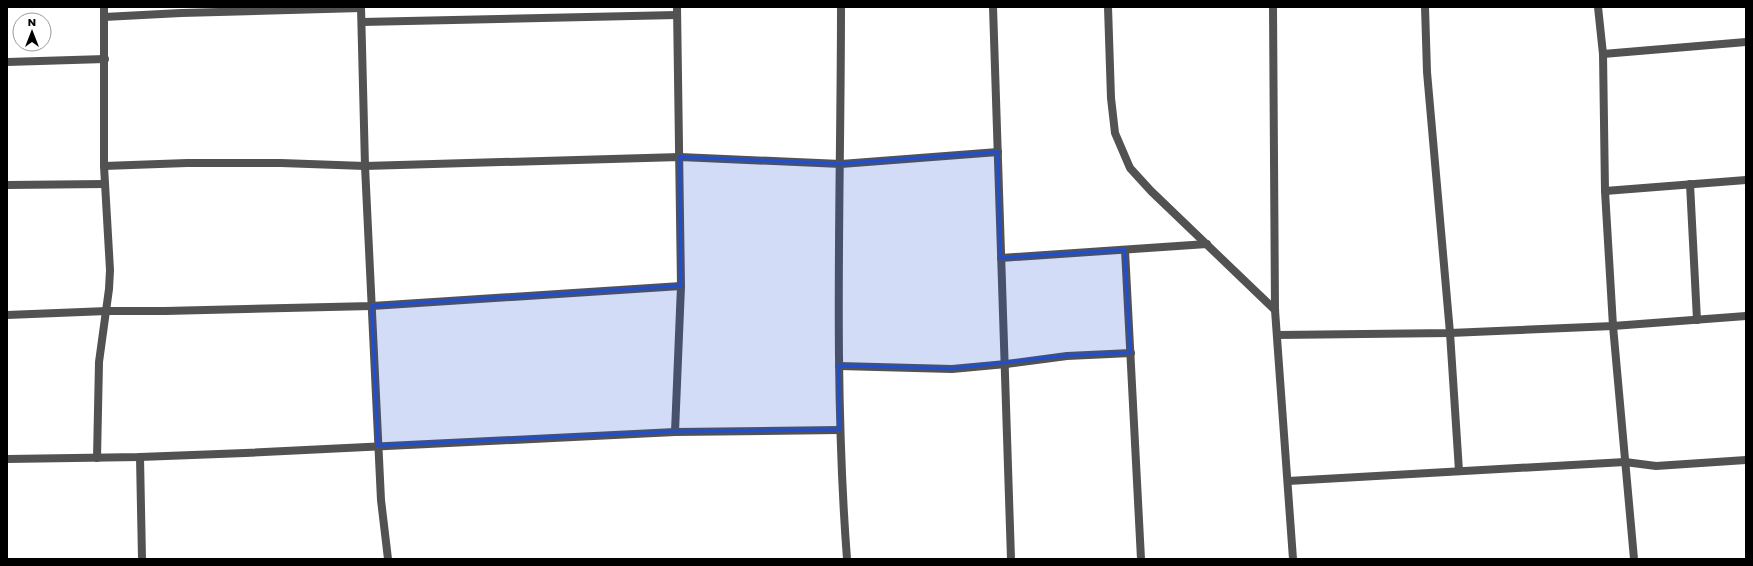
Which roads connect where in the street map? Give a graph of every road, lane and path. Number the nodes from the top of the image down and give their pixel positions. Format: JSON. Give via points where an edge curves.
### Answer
{"nodes":[{"id":1,"x":104,"y":7,"type":"edge"},
{"id":2,"x":361,"y":7,"type":"edge"},
{"id":3,"x":841,"y":7,"type":"edge"},
{"id":4,"x":993,"y":7,"type":"edge"},
{"id":5,"x":1108,"y":7,"type":"edge"},
{"id":6,"x":1273,"y":7,"type":"edge"},
{"id":7,"x":1425,"y":7,"type":"edge"},
{"id":8,"x":1598,"y":7,"type":"edge"},
{"id":9,"x":677,"y":11,"type":"edge"},
{"id":10,"x":104,"y":17,"type":"junction"},
{"id":11,"x":362,"y":22,"type":"junction"},
{"id":12,"x":1746,"y":42,"type":"edge"},
{"id":13,"x":1603,"y":54,"type":"junction"},
{"id":14,"x":105,"y":59,"type":"junction"},
{"id":15,"x":7,"y":62,"type":"edge"},
{"id":16,"x":998,"y":152,"type":"junction"},
{"id":17,"x":680,"y":157,"type":"junction"},
{"id":18,"x":841,"y":164,"type":"junction"},
{"id":19,"x":104,"y":166,"type":"junction"},
{"id":20,"x":365,"y":166,"type":"junction"},
{"id":21,"x":1746,"y":180,"type":"edge"},
{"id":22,"x":106,"y":184,"type":"junction"},
{"id":23,"x":1690,"y":184,"type":"junction"},
{"id":24,"x":7,"y":185,"type":"edge"},
{"id":25,"x":1605,"y":191,"type":"junction"},
{"id":26,"x":1207,"y":244,"type":"junction"},
{"id":27,"x":1125,"y":250,"type":"junction"},
{"id":28,"x":1001,"y":258,"type":"junction"},
{"id":29,"x":681,"y":286,"type":"junction"},
{"id":30,"x":372,"y":306,"type":"junction"},
{"id":31,"x":1275,"y":310,"type":"junction"},
{"id":32,"x":107,"y":311,"type":"junction"},
{"id":33,"x":7,"y":314,"type":"edge"},
{"id":34,"x":1746,"y":316,"type":"edge"},
{"id":35,"x":1697,"y":320,"type":"junction"},
{"id":36,"x":1613,"y":326,"type":"junction"},
{"id":37,"x":1450,"y":333,"type":"junction"},
{"id":38,"x":1277,"y":335,"type":"junction"},
{"id":39,"x":1131,"y":353,"type":"junction"},
{"id":40,"x":1006,"y":364,"type":"junction"},
{"id":41,"x":839,"y":366,"type":"junction"},
{"id":42,"x":840,"y":430,"type":"junction"},
{"id":43,"x":675,"y":432,"type":"junction"},
{"id":44,"x":378,"y":446,"type":"junction"},
{"id":45,"x":140,"y":457,"type":"junction"},
{"id":46,"x":97,"y":458,"type":"junction"},
{"id":47,"x":7,"y":459,"type":"edge"},
{"id":48,"x":1746,"y":460,"type":"edge"},
{"id":49,"x":1625,"y":462,"type":"junction"},
{"id":50,"x":1460,"y":472,"type":"junction"},
{"id":51,"x":1288,"y":481,"type":"junction"},
{"id":52,"x":142,"y":559,"type":"edge"},
{"id":53,"x":388,"y":559,"type":"edge"},
{"id":54,"x":847,"y":559,"type":"edge"},
{"id":55,"x":1011,"y":559,"type":"edge"},
{"id":56,"x":1141,"y":559,"type":"edge"},
{"id":57,"x":1293,"y":559,"type":"edge"},
{"id":58,"x":1634,"y":559,"type":"edge"}],
"edges":[{"from":1,"to":10,"type":"street"},
{"from":2,"to":10,"type":"street"},
{"from":2,"to":11,"type":"street"},
{"from":3,"to":18,"type":"street"},
{"from":4,"to":16,"type":"street"},
{"from":5,"to":26,"type":"street","via":[[1111,98],[1118,140],[1130,168]]},
{"from":6,"to":31,"type":"street"},
{"from":7,"to":37,"type":"street","via":[[1427,72]]},
{"from":8,"to":13,"type":"street"},
{"from":9,"to":11,"type":"street"},
{"from":9,"to":17,"type":"street"},
{"from":10,"to":14,"type":"street"},
{"from":11,"to":20,"type":"street"},
{"from":12,"to":13,"type":"street"},
{"from":13,"to":25,"type":"street"},
{"from":14,"to":15,"type":"street"},
{"from":14,"to":19,"type":"street"},
{"from":16,"to":18,"type":"street"},
{"from":16,"to":28,"type":"street"},
{"from":17,"to":18,"type":"street"},
{"from":17,"to":20,"type":"street"},
{"from":17,"to":29,"type":"street"},
{"from":18,"to":41,"type":"street"},
{"from":19,"to":20,"type":"street","via":[[187,163]]},
{"from":19,"to":22,"type":"street"},
{"from":20,"to":30,"type":"street"},
{"from":21,"to":23,"type":"street"},
{"from":22,"to":24,"type":"street"},
{"from":22,"to":32,"type":"street","via":[[110,270]]},
{"from":23,"to":25,"type":"street"},
{"from":23,"to":35,"type":"street"},
{"from":25,"to":36,"type":"street"},
{"from":26,"to":27,"type":"street"},
{"from":26,"to":31,"type":"street"},
{"from":27,"to":28,"type":"street"},
{"from":27,"to":39,"type":"street"},
{"from":28,"to":40,"type":"street"},
{"from":29,"to":30,"type":"street"},
{"from":29,"to":43,"type":"street"},
{"from":30,"to":32,"type":"street","via":[[165,312]]},
{"from":30,"to":44,"type":"street"},
{"from":31,"to":38,"type":"street"},
{"from":32,"to":33,"type":"street"},
{"from":32,"to":46,"type":"street","via":[[99,362]]},
{"from":34,"to":35,"type":"street"},
{"from":35,"to":36,"type":"street"},
{"from":36,"to":37,"type":"street"},
{"from":36,"to":49,"type":"street"},
{"from":37,"to":38,"type":"street"},
{"from":37,"to":50,"type":"street"},
{"from":38,"to":51,"type":"street"},
{"from":39,"to":40,"type":"street","via":[[1067,356]]},
{"from":39,"to":56,"type":"street"},
{"from":40,"to":41,"type":"street","via":[[952,369]]},
{"from":40,"to":55,"type":"street"},
{"from":41,"to":42,"type":"street"},
{"from":42,"to":43,"type":"street"},
{"from":42,"to":54,"type":"street"},
{"from":43,"to":44,"type":"street"},
{"from":44,"to":45,"type":"street"},
{"from":44,"to":53,"type":"street"},
{"from":45,"to":46,"type":"street"},
{"from":45,"to":52,"type":"street"},
{"from":46,"to":47,"type":"street"},
{"from":48,"to":49,"type":"street","via":[[1656,466]]},
{"from":49,"to":50,"type":"street"},
{"from":49,"to":58,"type":"street"},
{"from":50,"to":51,"type":"street"},
{"from":51,"to":57,"type":"street"}]}
